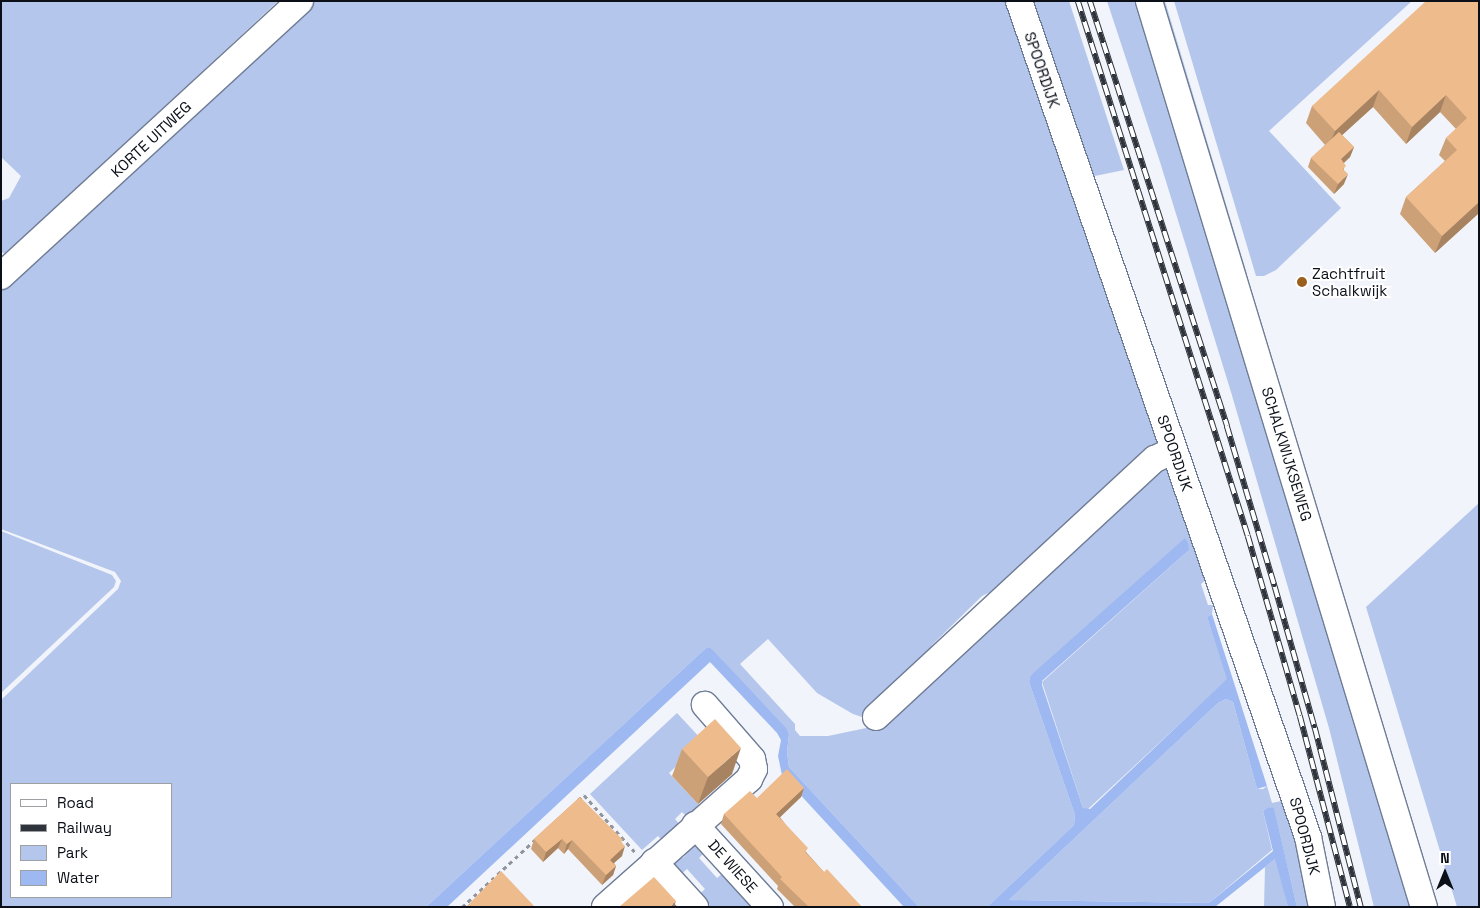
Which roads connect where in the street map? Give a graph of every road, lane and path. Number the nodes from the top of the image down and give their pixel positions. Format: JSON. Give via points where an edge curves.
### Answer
{"nodes":[{"id":1,"x":300,"y":1,"type":"edge"},
{"id":2,"x":1019,"y":1,"type":"edge"},
{"id":3,"x":1149,"y":1,"type":"edge"},
{"id":4,"x":1,"y":276,"type":"edge"},
{"id":5,"x":1174,"y":450,"type":"junction"},
{"id":6,"x":705,"y":705,"type":"dead end"},
{"id":7,"x":876,"y":717,"type":"dead end"},
{"id":8,"x":576,"y":802,"type":"edge"},
{"id":9,"x":695,"y":825,"type":"junction"},
{"id":10,"x":540,"y":834,"type":"edge"},
{"id":11,"x":652,"y":865,"type":"junction"},
{"id":12,"x":462,"y":907,"type":"edge"},
{"id":13,"x":605,"y":907,"type":"edge"},
{"id":14,"x":695,"y":907,"type":"edge"},
{"id":15,"x":770,"y":907,"type":"edge"},
{"id":16,"x":1322,"y":907,"type":"edge"},
{"id":17,"x":1424,"y":907,"type":"edge"}],
"edges":[{"from":1,"to":4,"type":"street","name":"KORTE UITWEG"},
{"from":2,"to":5,"type":"street","name":"SPOORDIJK"},
{"from":3,"to":17,"type":"street","name":"SCHALKWIJKSEWEG"},
{"from":5,"to":7,"type":"street","via":[[1155,460]]},
{"from":5,"to":16,"type":"street","name":"SPOORDIJK","via":[[1308,837]]},
{"from":6,"to":9,"type":"street","name":"DE WIESE","via":[[746,751],[754,769],[749,780],[707,819]]},
{"from":8,"to":11,"type":"path","via":[[584,795]]},
{"from":9,"to":11,"type":"street","name":"DE WIESE"},
{"from":9,"to":15,"type":"street","name":"DE WIESE"},
{"from":10,"to":12,"type":"path"},
{"from":11,"to":13,"type":"street","name":"DE WIESE"},
{"from":11,"to":14,"type":"street"}]}
